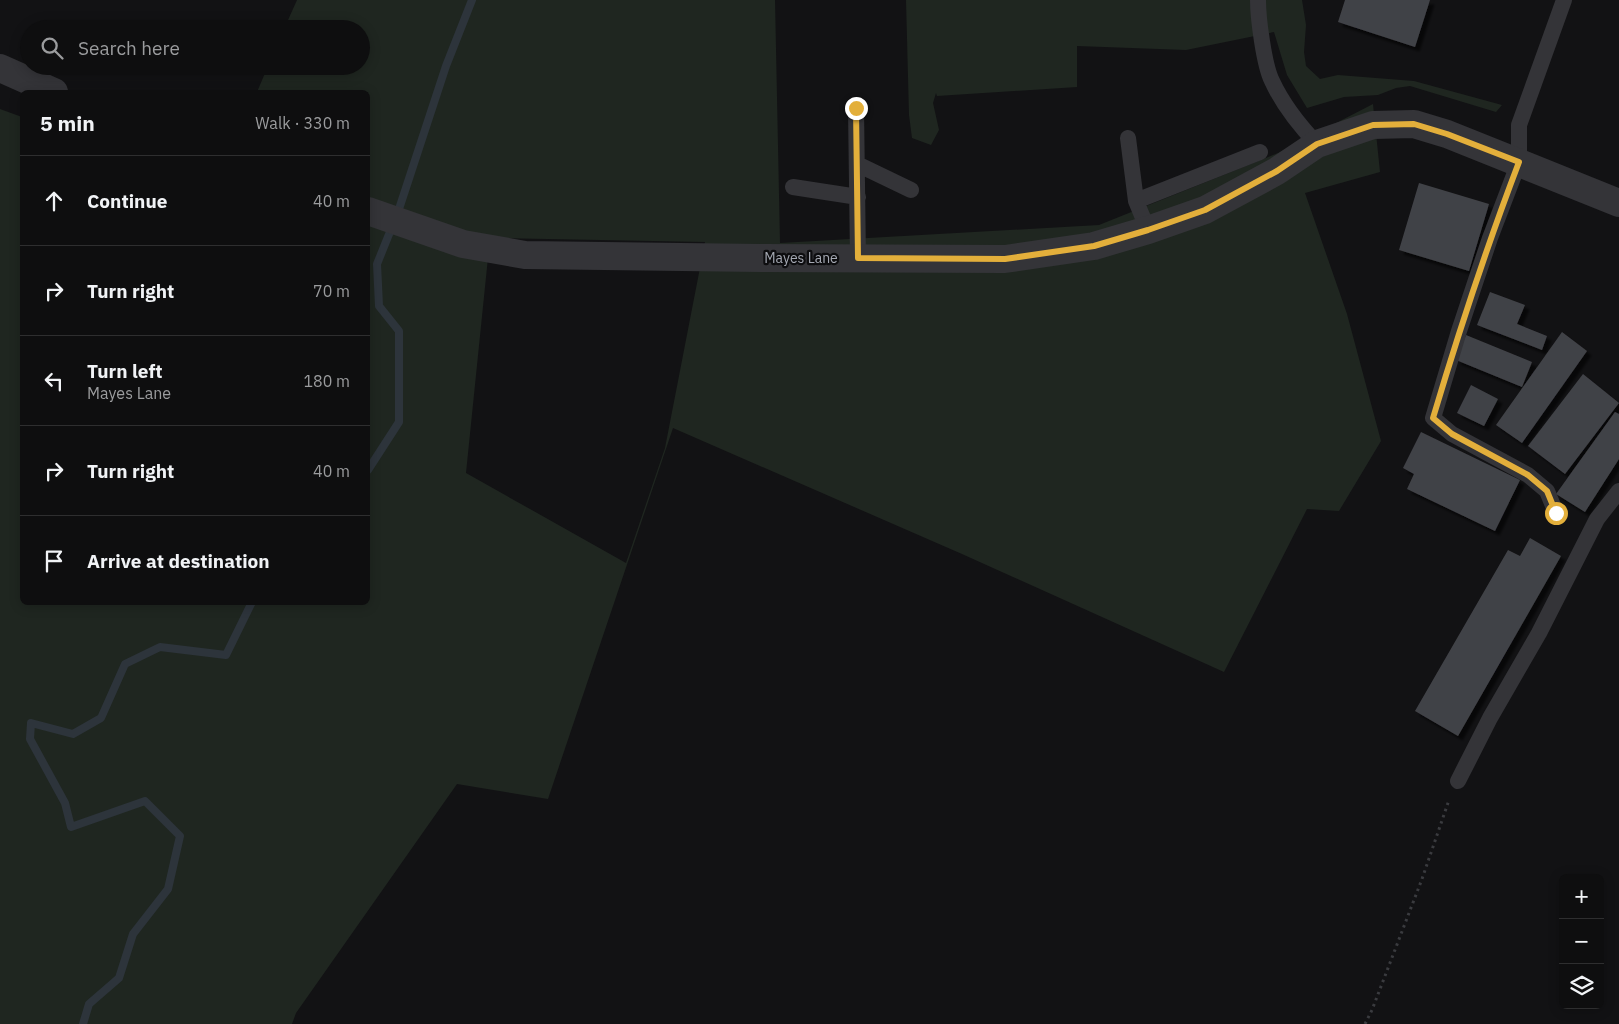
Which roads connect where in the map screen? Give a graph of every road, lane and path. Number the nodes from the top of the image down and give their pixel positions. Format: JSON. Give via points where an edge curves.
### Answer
{"nodes":[{"id":1,"x":1258,"y":0,"type":"edge"},
{"id":2,"x":1564,"y":0,"type":"edge"},
{"id":3,"x":0,"y":68,"type":"edge"},
{"id":4,"x":50,"y":90,"type":"edge"},
{"id":5,"x":856,"y":108,"type":"dead end"},
{"id":6,"x":1128,"y":138,"type":"dead end"},
{"id":7,"x":1317,"y":144,"type":"junction"},
{"id":8,"x":1260,"y":152,"type":"dead end"},
{"id":9,"x":1519,"y":162,"type":"junction"},
{"id":10,"x":857,"y":164,"type":"junction"},
{"id":11,"x":793,"y":187,"type":"dead end"},
{"id":12,"x":911,"y":190,"type":"dead end"},
{"id":13,"x":858,"y":197,"type":"junction"},
{"id":14,"x":1136,"y":201,"type":"junction"},
{"id":15,"x":1619,"y":203,"type":"edge"},
{"id":16,"x":373,"y":212,"type":"edge"},
{"id":17,"x":1148,"y":230,"type":"junction"},
{"id":18,"x":858,"y":258,"type":"junction"},
{"id":19,"x":1619,"y":490,"type":"edge"},
{"id":20,"x":1556,"y":513,"type":"dead end"},
{"id":21,"x":1458,"y":781,"type":"joint"},
{"id":22,"x":1365,"y":1024,"type":"edge"}],
"edges":[{"from":1,"to":7,"type":"lane","via":[[1271,79],[1288,111]]},
{"from":2,"to":9,"type":"lane","via":[[1519,125]]},
{"from":3,"to":4,"type":"street"},
{"from":5,"to":10,"type":"lane"},
{"from":6,"to":14,"type":"lane"},
{"from":7,"to":9,"type":"street","name":"Mayes Lane","via":[[1373,125],[1414,124]]},
{"from":7,"to":17,"type":"street","name":"Mayes Lane","via":[[1277,171],[1205,210]]},
{"from":8,"to":14,"type":"lane"},
{"from":9,"to":15,"type":"street","name":"Mayes Lane"},
{"from":9,"to":20,"type":"lane","via":[[1490,238],[1433,418],[1452,434],[1528,475],[1547,491]]},
{"from":10,"to":12,"type":"lane"},
{"from":10,"to":13,"type":"lane"},
{"from":11,"to":13,"type":"lane"},
{"from":13,"to":18,"type":"lane"},
{"from":14,"to":17,"type":"lane"},
{"from":16,"to":18,"type":"street","name":"Mayes Lane","via":[[463,244],[525,255]]},
{"from":17,"to":18,"type":"street","name":"Mayes Lane","via":[[1094,246],[1005,259]]},
{"from":19,"to":21,"type":"lane","via":[[1597,519]]},
{"from":21,"to":22,"type":"path"}]}
